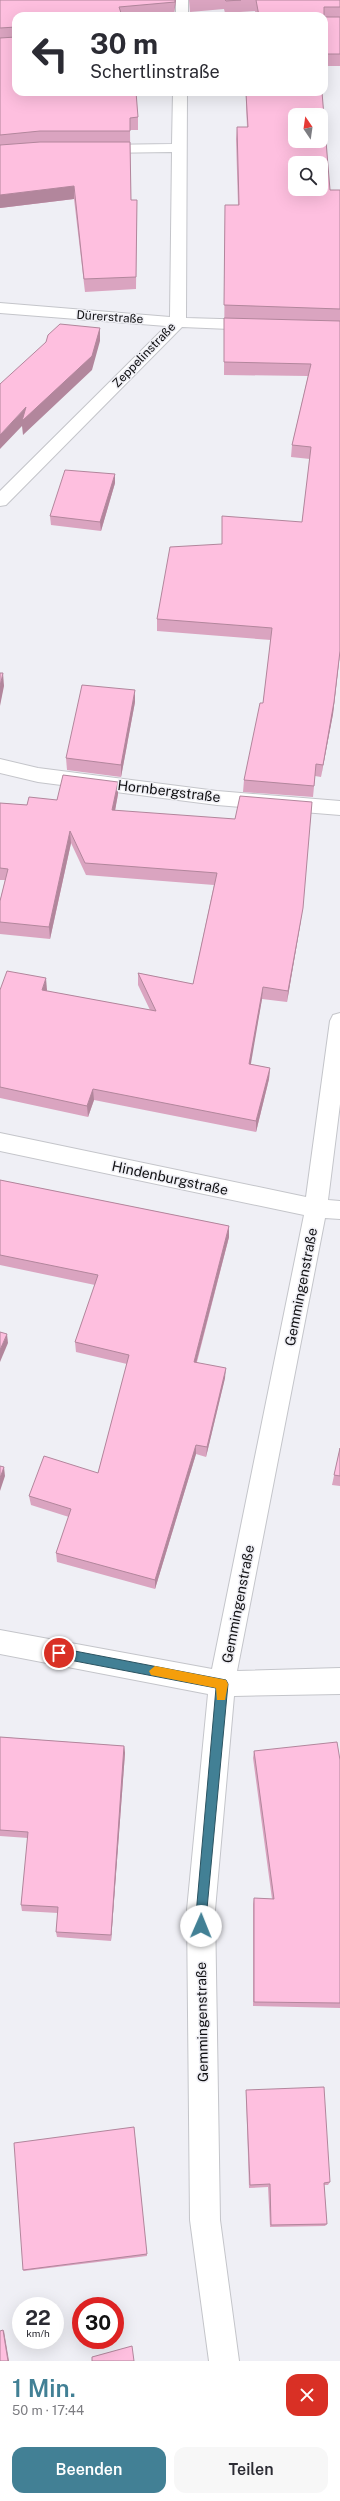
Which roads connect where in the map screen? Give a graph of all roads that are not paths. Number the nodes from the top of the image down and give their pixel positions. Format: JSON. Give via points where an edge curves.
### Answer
{"nodes":[{"id":1,"x":182,"y":0,"type":"edge"},
{"id":2,"x":182,"y":12,"type":"edge"},
{"id":3,"x":180,"y":96,"type":"edge"},
{"id":4,"x":178,"y":148,"type":"junction"},
{"id":5,"x":87,"y":149,"type":"edge"},
{"id":6,"x":0,"y":308,"type":"edge"},
{"id":7,"x":178,"y":322,"type":"junction"},
{"id":8,"x":270,"y":325,"type":"edge"},
{"id":9,"x":0,"y":501,"type":"edge"},
{"id":10,"x":0,"y":766,"type":"edge"},
{"id":11,"x":340,"y":808,"type":"edge"},
{"id":12,"x":340,"y":1021,"type":"edge"},
{"id":13,"x":0,"y":1142,"type":"edge"},
{"id":14,"x":328,"y":1209,"type":"edge"},
{"id":15,"x":0,"y":1642,"type":"edge"},
{"id":16,"x":340,"y":1681,"type":"edge"},
{"id":17,"x":222,"y":1684,"type":"junction"},
{"id":18,"x":224,"y":2361,"type":"edge"}],
"edges":[{"from":1,"to":2,"type":"lane"},
{"from":3,"to":4,"type":"street","name":"Zeppelinstraße"},
{"from":4,"to":5,"type":"street"},
{"from":4,"to":7,"type":"street","name":"Zeppelinstraße"},
{"from":6,"to":7,"type":"street","name":"Dürerstraße"},
{"from":7,"to":8,"type":"street","name":"Dürerstraße"},
{"from":7,"to":9,"type":"street","name":"Zeppelinstraße"},
{"from":10,"to":11,"type":"street","name":"Hornbergstraße","via":[[38,775],[217,798]]},
{"from":12,"to":14,"type":"street","name":"Gemmingenstraße"},
{"from":13,"to":14,"type":"street","name":"Hindenburgstraße"},
{"from":14,"to":17,"type":"street","name":"Gemmingenstraße"},
{"from":15,"to":17,"type":"street"},
{"from":16,"to":17,"type":"street"},
{"from":17,"to":18,"type":"street","name":"Gemmingenstraße","via":[[201,1910],[205,2220]]}]}
